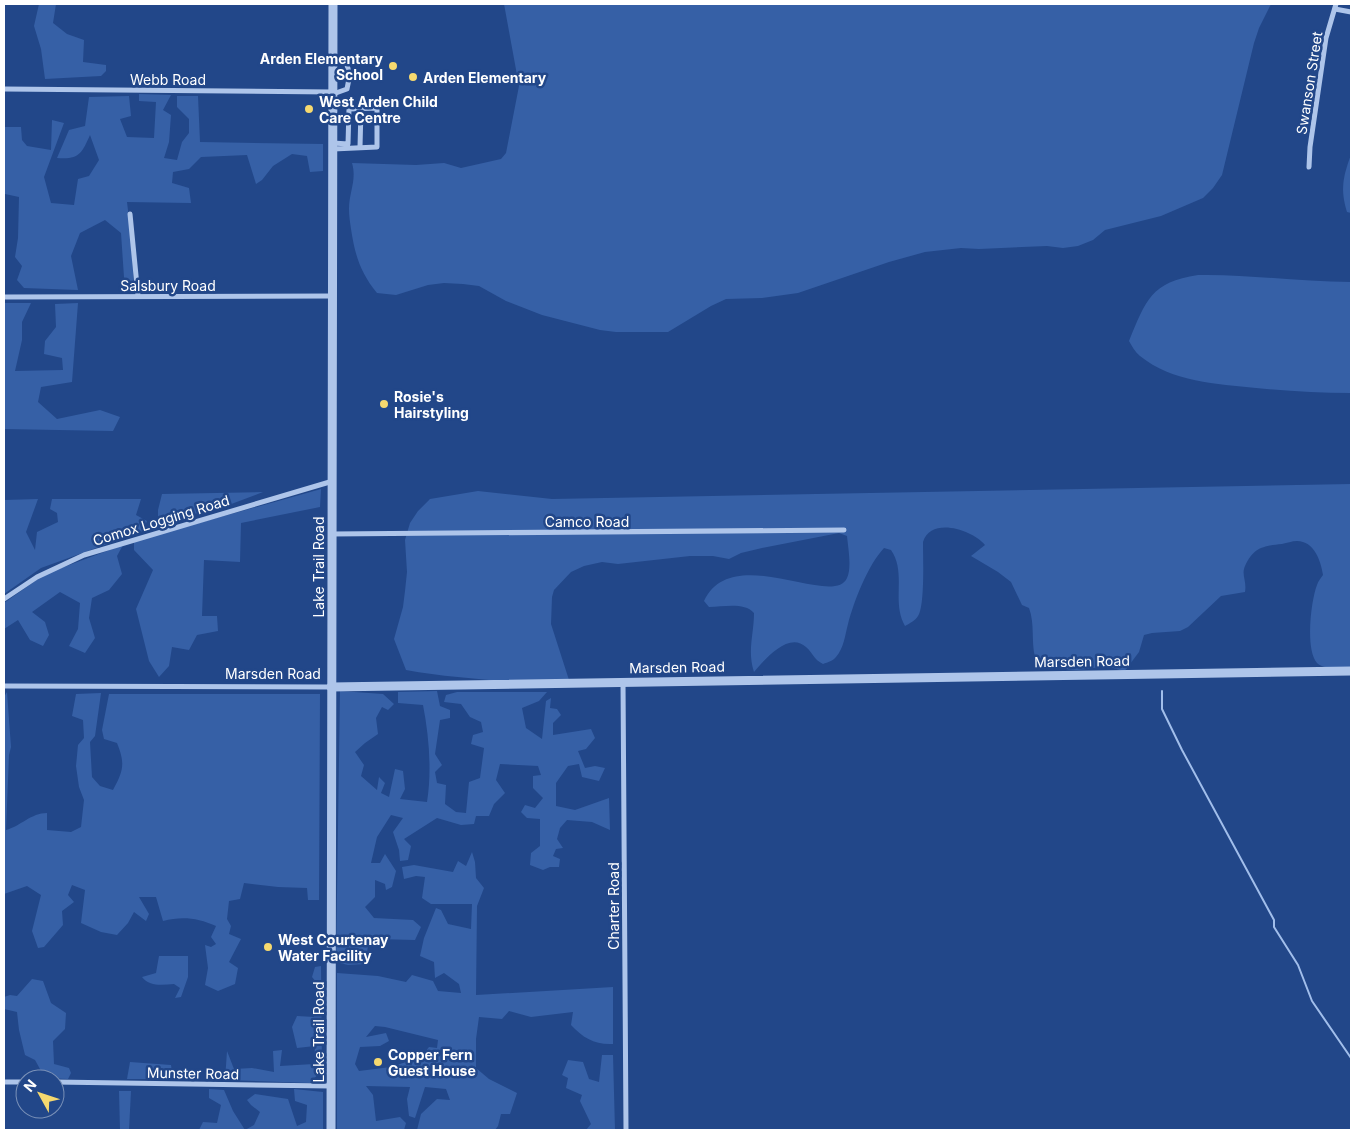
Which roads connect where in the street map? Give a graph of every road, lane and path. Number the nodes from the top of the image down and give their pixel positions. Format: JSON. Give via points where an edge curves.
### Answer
{"nodes":[{"id":1,"x":333,"y":4,"type":"edge"},
{"id":2,"x":1335,"y":6,"type":"edge"},
{"id":3,"x":1351,"y":12,"type":"edge"},
{"id":4,"x":333,"y":58,"type":"junction"},
{"id":5,"x":4,"y":89,"type":"edge"},
{"id":6,"x":333,"y":93,"type":"junction"},
{"id":7,"x":361,"y":109,"type":"junction"},
{"id":8,"x":333,"y":146,"type":"junction"},
{"id":9,"x":360,"y":147,"type":"junction"},
{"id":10,"x":1310,"y":167,"type":"dead end"},
{"id":11,"x":130,"y":214,"type":"dead end"},
{"id":12,"x":138,"y":296,"type":"junction"},
{"id":13,"x":333,"y":296,"type":"junction"},
{"id":14,"x":4,"y":297,"type":"edge"},
{"id":15,"x":333,"y":481,"type":"junction"},
{"id":16,"x":844,"y":530,"type":"dead end"},
{"id":17,"x":331,"y":534,"type":"junction"},
{"id":18,"x":4,"y":599,"type":"edge"},
{"id":19,"x":1351,"y":672,"type":"edge"},
{"id":20,"x":623,"y":681,"type":"junction"},
{"id":21,"x":4,"y":686,"type":"edge"},
{"id":22,"x":331,"y":686,"type":"junction"},
{"id":23,"x":65,"y":1082,"type":"edge"},
{"id":24,"x":331,"y":1086,"type":"junction"},
{"id":25,"x":331,"y":1130,"type":"edge"},
{"id":26,"x":626,"y":1130,"type":"edge"}],
"edges":[{"from":1,"to":4,"type":"street","name":"Lake Trail Road"},
{"from":2,"to":3,"type":"street"},
{"from":2,"to":10,"type":"street","name":"Swanson Street","via":[[1326,38]]},
{"from":4,"to":6,"type":"street","name":"Lake Trail Road"},
{"from":4,"to":6,"type":"street","via":[[343,59],[346,63],[350,81],[347,89]]},
{"from":5,"to":6,"type":"street","name":"Webb Road"},
{"from":6,"to":8,"type":"street","name":"Lake Trail Road"},
{"from":7,"to":8,"type":"street","via":[[349,109],[348,144]]},
{"from":7,"to":9,"type":"street"},
{"from":7,"to":9,"type":"street","via":[[377,108],[377,147]]},
{"from":8,"to":9,"type":"street"},
{"from":8,"to":13,"type":"street","name":"Lake Trail Road"},
{"from":11,"to":12,"type":"street"},
{"from":12,"to":13,"type":"street","name":"Salsbury Road"},
{"from":12,"to":14,"type":"street","name":"Salsbury Road"},
{"from":13,"to":15,"type":"street","name":"Lake Trail Road"},
{"from":15,"to":17,"type":"street","name":"Lake Trail Road"},
{"from":15,"to":18,"type":"street","name":"Comox Logging Road","via":[[84,555],[37,577]]},
{"from":16,"to":17,"type":"street","name":"Camco Road"},
{"from":17,"to":22,"type":"street","name":"Lake Trail Road"},
{"from":19,"to":20,"type":"street","name":"Marsden Road"},
{"from":20,"to":22,"type":"street","name":"Marsden Road"},
{"from":20,"to":26,"type":"street","name":"Charter Road"},
{"from":21,"to":22,"type":"street","name":"Marsden Road"},
{"from":22,"to":24,"type":"street","name":"Lake Trail Road"},
{"from":23,"to":24,"type":"street","name":"Munster Road"},
{"from":24,"to":25,"type":"street","name":"Lake Trail Road"}]}
